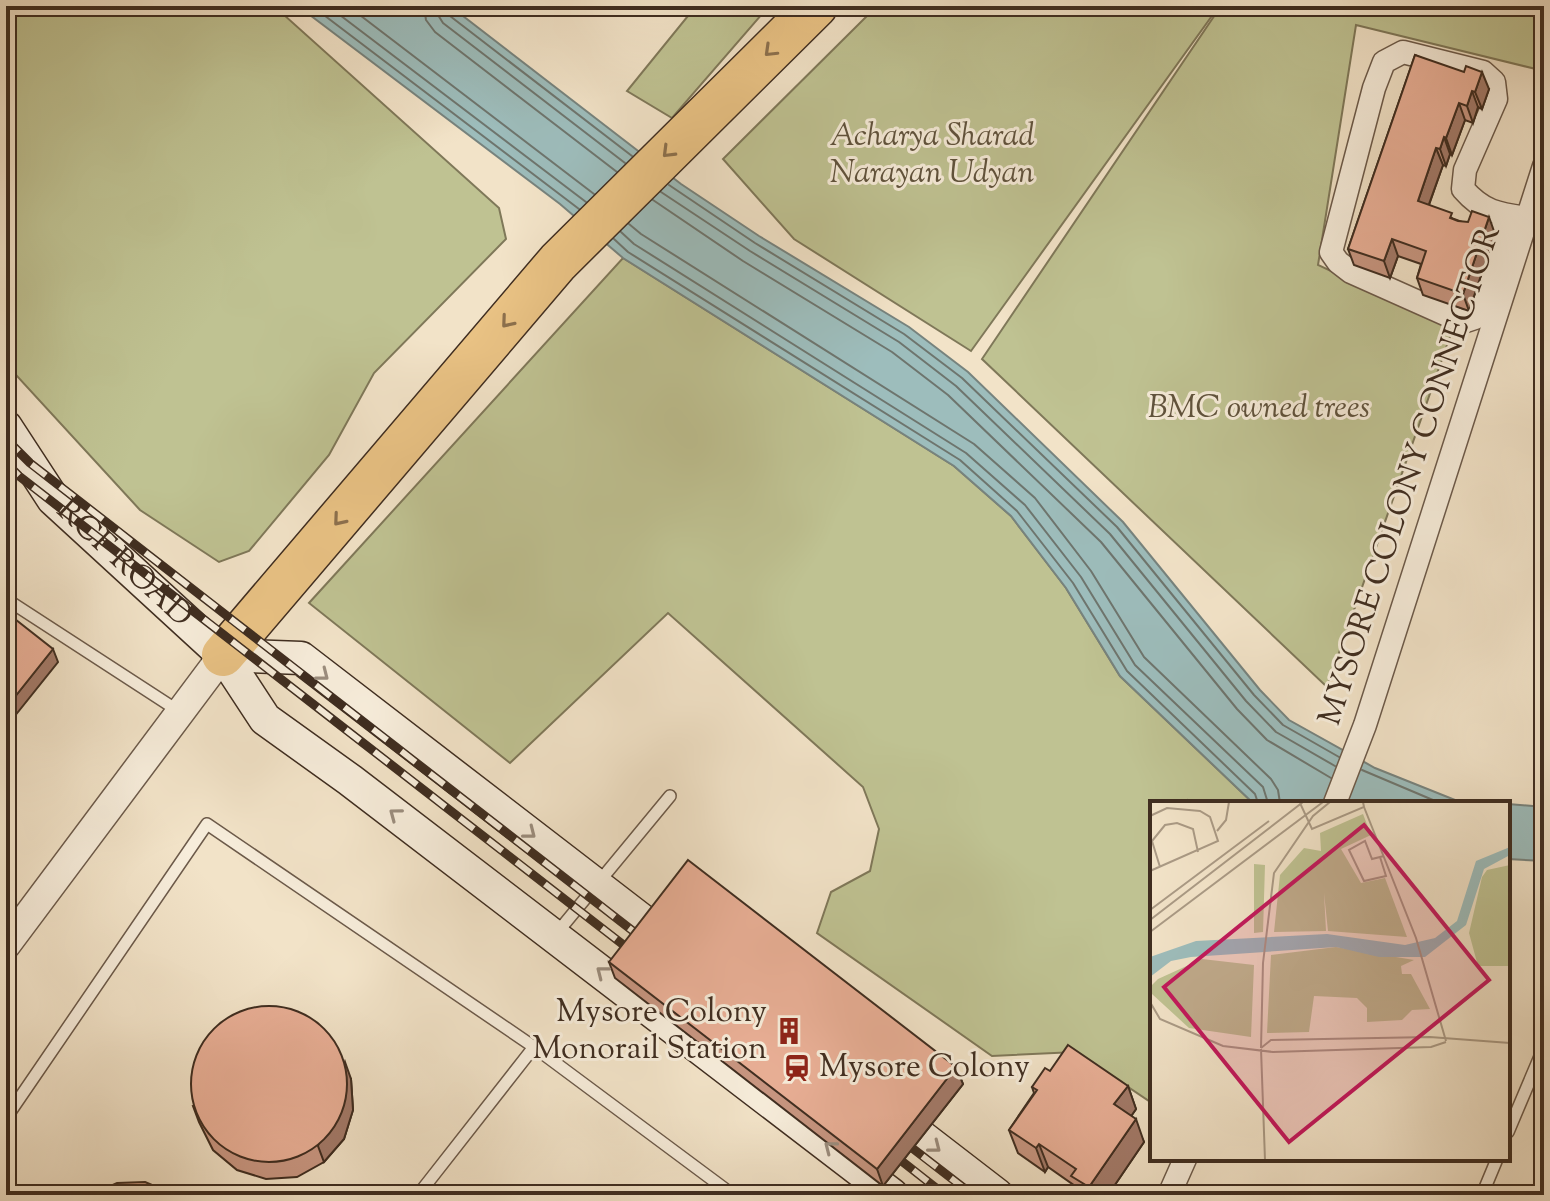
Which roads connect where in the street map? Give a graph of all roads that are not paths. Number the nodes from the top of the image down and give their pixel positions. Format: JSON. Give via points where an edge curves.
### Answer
{"nodes":[{"id":1,"x":816,"y":6,"type":"edge"},
{"id":2,"x":1544,"y":166,"type":"edge"},
{"id":3,"x":1517,"y":217,"type":"junction"},
{"id":4,"x":6,"y":427,"type":"edge"},
{"id":5,"x":6,"y":599,"type":"edge"},
{"id":6,"x":223,"y":655,"type":"junction"},
{"id":7,"x":180,"y":712,"type":"junction"},
{"id":8,"x":670,"y":796,"type":"dead end"},
{"id":9,"x":1336,"y":801,"type":"edge"},
{"id":10,"x":595,"y":884,"type":"junction"},
{"id":11,"x":555,"y":936,"type":"junction"},
{"id":12,"x":6,"y":945,"type":"edge"},
{"id":13,"x":695,"y":961,"type":"edge"},
{"id":14,"x":534,"y":1047,"type":"junction"},
{"id":15,"x":1544,"y":1047,"type":"edge"},
{"id":16,"x":871,"y":1097,"type":"edge"},
{"id":17,"x":6,"y":1118,"type":"edge"},
{"id":18,"x":1510,"y":1127,"type":"edge"},
{"id":19,"x":1184,"y":1161,"type":"edge"},
{"id":20,"x":1496,"y":1161,"type":"edge"},
{"id":21,"x":418,"y":1195,"type":"edge"},
{"id":22,"x":733,"y":1195,"type":"edge"},
{"id":23,"x":892,"y":1195,"type":"edge"},
{"id":24,"x":997,"y":1195,"type":"edge"},
{"id":25,"x":1169,"y":1195,"type":"edge"},
{"id":26,"x":1482,"y":1195,"type":"edge"}],
"edges":[{"from":1,"to":6,"type":"highway","one_way":true,"via":[[558,262]]},
{"from":2,"to":3,"type":"street","name":"MYSORE COLONY CONNECTOR"},
{"from":3,"to":3,"type":"street","via":[[1477,205],[1463,189],[1465,170],[1496,99],[1494,82],[1483,72],[1403,52],[1384,62],[1331,252],[1338,262],[1463,322],[1475,318]]},
{"from":3,"to":9,"type":"street","name":"MYSORE COLONY CONNECTOR","via":[[1365,725]]},
{"from":4,"to":6,"type":"main road","name":"RCF ROAD","via":[[53,499]]},
{"from":5,"to":7,"type":"lane"},
{"from":6,"to":7,"type":"street"},
{"from":6,"to":10,"type":"main road","one_way":true,"via":[[301,658]]},
{"from":11,"to":6,"type":"main road","name":"RCF ROAD","one_way":true,"via":[[265,719]]},
{"from":7,"to":12,"type":"street"},
{"from":8,"to":10,"type":"lane"},
{"from":10,"to":11,"type":"lane"},
{"from":10,"to":13,"type":"main road"},
{"from":23,"to":11,"type":"main road","name":"RCF ROAD","one_way":true},
{"from":14,"to":17,"type":"lane","via":[[207,824]]},
{"from":14,"to":21,"type":"lane"},
{"from":14,"to":22,"type":"lane"},
{"from":15,"to":18,"type":"lane"},
{"from":16,"to":24,"type":"main road","one_way":true},
{"from":19,"to":25,"type":"street"},
{"from":20,"to":26,"type":"lane"}]}
